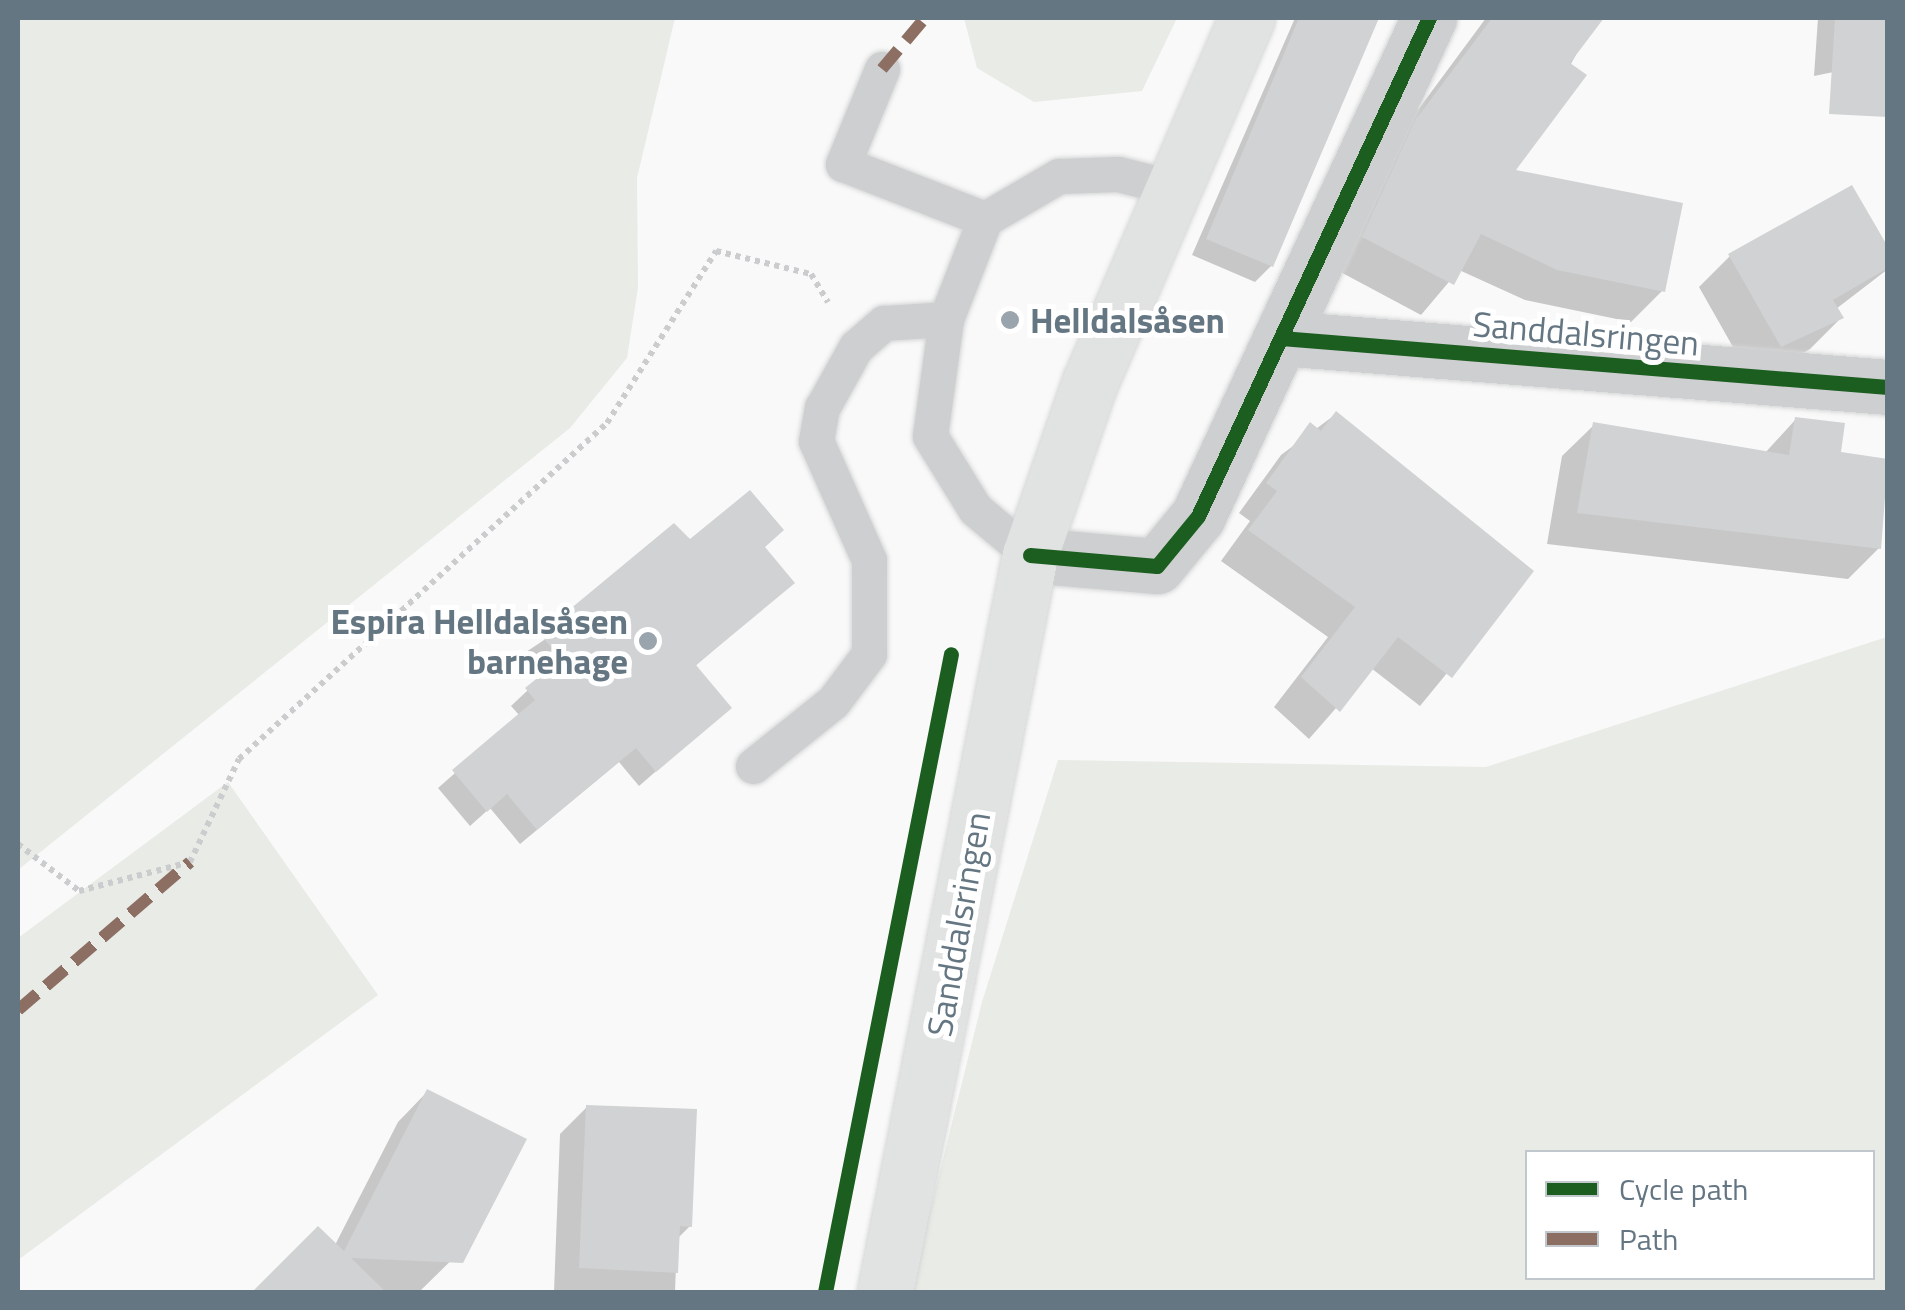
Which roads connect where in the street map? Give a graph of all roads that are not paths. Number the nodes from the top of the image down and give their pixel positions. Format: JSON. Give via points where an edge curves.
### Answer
{"nodes":[{"id":1,"x":1247,"y":18,"type":"edge"},
{"id":2,"x":1429,"y":18,"type":"edge"},
{"id":3,"x":882,"y":68,"type":"dead end"},
{"id":4,"x":1174,"y":188,"type":"junction"},
{"id":5,"x":986,"y":219,"type":"junction"},
{"id":6,"x":946,"y":320,"type":"junction"},
{"id":7,"x":1281,"y":338,"type":"junction"},
{"id":8,"x":1888,"y":387,"type":"edge"},
{"id":9,"x":1030,"y":555,"type":"junction"},
{"id":10,"x":753,"y":766,"type":"dead end"},
{"id":11,"x":886,"y":1292,"type":"edge"}],
"edges":[{"from":1,"to":4,"type":"main road","name":"Sanddalsringen"},
{"from":2,"to":7,"type":"street"},
{"from":3,"to":5,"type":"lane","via":[[842,164]]},
{"from":4,"to":5,"type":"lane","via":[[1118,174],[1060,176]]},
{"from":4,"to":9,"type":"main road","name":"Sanddalsringen","via":[[1090,382]]},
{"from":5,"to":6,"type":"lane"},
{"from":6,"to":9,"type":"lane","via":[[930,436],[975,510]]},
{"from":6,"to":10,"type":"lane","via":[[884,323],[856,347],[822,408],[816,441],[869,560],[870,654],[833,702]]},
{"from":7,"to":8,"type":"street","name":"Sanddalsringen"},
{"from":7,"to":9,"type":"street","via":[[1198,516],[1157,566]]},
{"from":9,"to":11,"type":"main road","name":"Sanddalsringen"}]}
